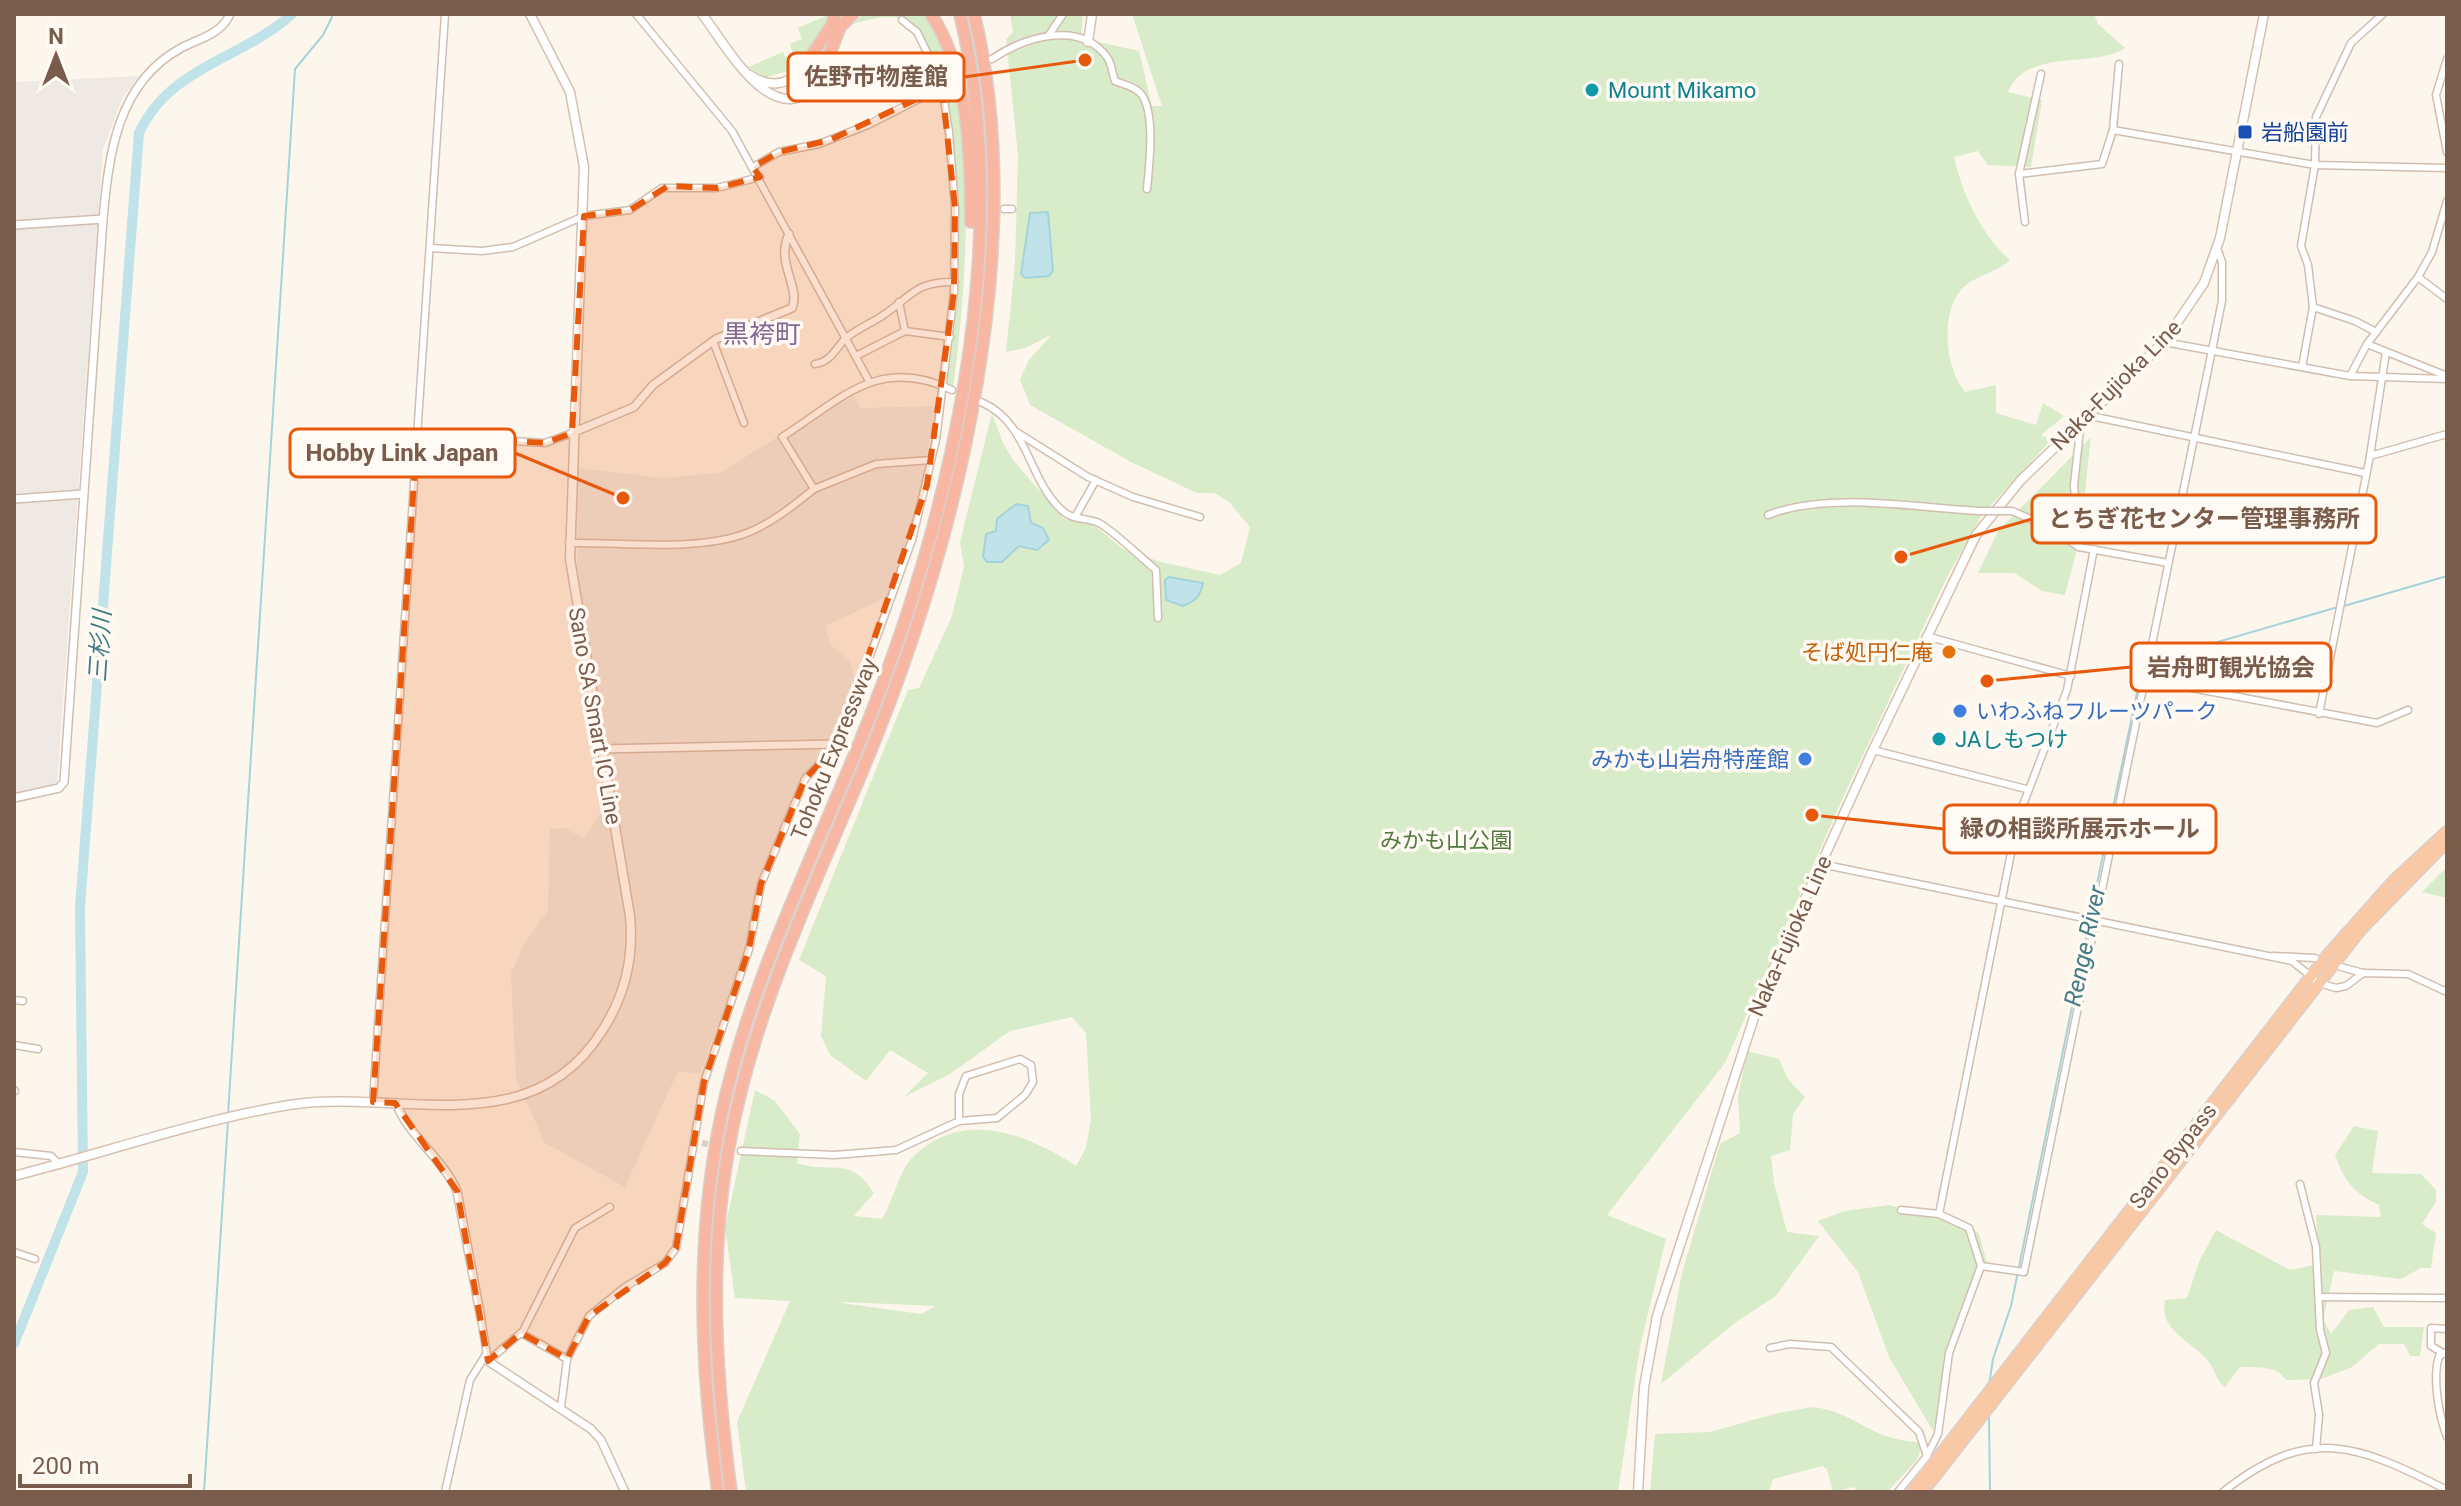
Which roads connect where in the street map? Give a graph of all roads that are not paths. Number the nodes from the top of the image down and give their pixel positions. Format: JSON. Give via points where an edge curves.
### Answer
{"nodes":[{"id":1,"x":230,"y":14,"type":"edge"},
{"id":2,"x":445,"y":14,"type":"edge"},
{"id":3,"x":530,"y":14,"type":"edge"},
{"id":4,"x":636,"y":14,"type":"edge"},
{"id":5,"x":702,"y":14,"type":"edge"},
{"id":6,"x":835,"y":14,"type":"edge"},
{"id":7,"x":853,"y":14,"type":"edge"},
{"id":8,"x":931,"y":14,"type":"edge"},
{"id":9,"x":960,"y":14,"type":"edge"},
{"id":10,"x":974,"y":14,"type":"edge"},
{"id":11,"x":1063,"y":14,"type":"edge"},
{"id":12,"x":1092,"y":14,"type":"edge"},
{"id":13,"x":2264,"y":14,"type":"edge"},
{"id":14,"x":2383,"y":14,"type":"edge"},
{"id":15,"x":902,"y":20,"type":"dead end"},
{"id":16,"x":1049,"y":35,"type":"junction"},
{"id":17,"x":1088,"y":42,"type":"junction"},
{"id":18,"x":992,"y":59,"type":"dead end"},
{"id":19,"x":2446,"y":63,"type":"edge"},
{"id":20,"x":2119,"y":64,"type":"dead end"},
{"id":21,"x":802,"y":70,"type":"joint"},
{"id":22,"x":746,"y":72,"type":"junction"},
{"id":23,"x":2041,"y":74,"type":"dead end"},
{"id":24,"x":821,"y":77,"type":"joint"},
{"id":25,"x":950,"y":83,"type":"dead end"},
{"id":26,"x":942,"y":87,"type":"junction"},
{"id":27,"x":2113,"y":130,"type":"junction"},
{"id":28,"x":2447,"y":152,"type":"edge"},
{"id":29,"x":2237,"y":153,"type":"junction"},
{"id":30,"x":2315,"y":165,"type":"junction"},
{"id":31,"x":753,"y":167,"type":"junction"},
{"id":32,"x":2447,"y":168,"type":"edge"},
{"id":33,"x":2019,"y":174,"type":"junction"},
{"id":34,"x":760,"y":177,"type":"junction"},
{"id":35,"x":1147,"y":189,"type":"dead end"},
{"id":36,"x":2447,"y":201,"type":"edge"},
{"id":37,"x":955,"y":207,"type":"junction"},
{"id":38,"x":966,"y":207,"type":"dead end"},
{"id":39,"x":584,"y":216,"type":"junction"},
{"id":40,"x":103,"y":219,"type":"junction"},
{"id":41,"x":2025,"y":222,"type":"dead end"},
{"id":42,"x":14,"y":225,"type":"edge"},
{"id":43,"x":789,"y":234,"type":"junction"},
{"id":44,"x":430,"y":248,"type":"junction"},
{"id":45,"x":2217,"y":248,"type":"junction"},
{"id":46,"x":2418,"y":277,"type":"junction"},
{"id":47,"x":955,"y":282,"type":"junction"},
{"id":48,"x":974,"y":291,"type":"junction"},
{"id":49,"x":2447,"y":299,"type":"edge"},
{"id":50,"x":899,"y":302,"type":"junction"},
{"id":51,"x":2313,"y":307,"type":"junction"},
{"id":52,"x":905,"y":331,"type":"junction"},
{"id":53,"x":2376,"y":332,"type":"junction"},
{"id":54,"x":950,"y":337,"type":"junction"},
{"id":55,"x":846,"y":338,"type":"junction"},
{"id":56,"x":713,"y":341,"type":"junction"},
{"id":57,"x":2164,"y":342,"type":"junction"},
{"id":58,"x":2367,"y":344,"type":"junction"},
{"id":59,"x":2212,"y":351,"type":"junction"},
{"id":60,"x":2386,"y":352,"type":"junction"},
{"id":61,"x":856,"y":356,"type":"junction"},
{"id":62,"x":815,"y":364,"type":"dead end"},
{"id":63,"x":2302,"y":367,"type":"junction"},
{"id":64,"x":2350,"y":376,"type":"junction"},
{"id":65,"x":2383,"y":376,"type":"junction"},
{"id":66,"x":2447,"y":378,"type":"edge"},
{"id":67,"x":869,"y":381,"type":"junction"},
{"id":68,"x":944,"y":386,"type":"junction"},
{"id":69,"x":952,"y":390,"type":"dead end"},
{"id":70,"x":981,"y":402,"type":"dead end"},
{"id":71,"x":2083,"y":418,"type":"junction"},
{"id":72,"x":744,"y":423,"type":"dead end"},
{"id":73,"x":1015,"y":431,"type":"junction"},
{"id":74,"x":572,"y":433,"type":"junction"},
{"id":75,"x":2447,"y":434,"type":"edge"},
{"id":76,"x":417,"y":435,"type":"junction"},
{"id":77,"x":2194,"y":437,"type":"junction"},
{"id":78,"x":2370,"y":456,"type":"junction"},
{"id":79,"x":931,"y":460,"type":"junction"},
{"id":80,"x":2365,"y":473,"type":"junction"},
{"id":81,"x":1096,"y":480,"type":"junction"},
{"id":82,"x":814,"y":489,"type":"junction"},
{"id":83,"x":83,"y":494,"type":"junction"},
{"id":84,"x":14,"y":499,"type":"edge"},
{"id":85,"x":1768,"y":515,"type":"dead end"},
{"id":86,"x":1075,"y":517,"type":"junction"},
{"id":87,"x":1200,"y":517,"type":"dead end"},
{"id":88,"x":569,"y":543,"type":"junction"},
{"id":89,"x":2079,"y":547,"type":"junction"},
{"id":90,"x":2094,"y":549,"type":"junction"},
{"id":91,"x":2168,"y":563,"type":"junction"},
{"id":92,"x":1158,"y":618,"type":"dead end"},
{"id":93,"x":1926,"y":636,"type":"junction"},
{"id":94,"x":2071,"y":676,"type":"junction"},
{"id":95,"x":2144,"y":679,"type":"junction"},
{"id":96,"x":2408,"y":710,"type":"dead end"},
{"id":97,"x":2319,"y":714,"type":"junction"},
{"id":98,"x":838,"y":744,"type":"junction"},
{"id":99,"x":601,"y":749,"type":"junction"},
{"id":100,"x":1873,"y":750,"type":"junction"},
{"id":101,"x":2026,"y":789,"type":"junction"},
{"id":102,"x":14,"y":798,"type":"edge"},
{"id":103,"x":2447,"y":831,"type":"edge"},
{"id":104,"x":2447,"y":842,"type":"edge"},
{"id":105,"x":1821,"y":864,"type":"junction"},
{"id":106,"x":2001,"y":901,"type":"junction"},
{"id":107,"x":2092,"y":920,"type":"junction"},
{"id":108,"x":2270,"y":957,"type":"junction"},
{"id":109,"x":2315,"y":958,"type":"dead end"},
{"id":110,"x":2341,"y":967,"type":"dead end"},
{"id":111,"x":2363,"y":973,"type":"junction"},
{"id":112,"x":2315,"y":979,"type":"junction"},
{"id":113,"x":2447,"y":992,"type":"edge"},
{"id":114,"x":14,"y":1000,"type":"edge"},
{"id":115,"x":23,"y":1001,"type":"dead end"},
{"id":116,"x":14,"y":1045,"type":"edge"},
{"id":117,"x":38,"y":1049,"type":"dead end"},
{"id":118,"x":373,"y":1102,"type":"junction"},
{"id":119,"x":396,"y":1103,"type":"junction"},
{"id":120,"x":959,"y":1121,"type":"junction"},
{"id":121,"x":741,"y":1151,"type":"tunnel mouth"},
{"id":122,"x":14,"y":1152,"type":"edge"},
{"id":123,"x":60,"y":1165,"type":"junction"},
{"id":124,"x":14,"y":1176,"type":"edge"},
{"id":125,"x":2300,"y":1184,"type":"dead end"},
{"id":126,"x":610,"y":1207,"type":"dead end"},
{"id":127,"x":1901,"y":1210,"type":"dead end"},
{"id":128,"x":1939,"y":1214,"type":"junction"},
{"id":129,"x":14,"y":1252,"type":"edge"},
{"id":130,"x":35,"y":1259,"type":"dead end"},
{"id":131,"x":1981,"y":1266,"type":"junction"},
{"id":132,"x":2319,"y":1297,"type":"junction"},
{"id":133,"x":2447,"y":1298,"type":"edge"},
{"id":134,"x":481,"y":1318,"type":"joint"},
{"id":135,"x":2447,"y":1329,"type":"edge"},
{"id":136,"x":521,"y":1333,"type":"junction"},
{"id":137,"x":1770,"y":1348,"type":"dead end"},
{"id":138,"x":2445,"y":1353,"type":"edge"},
{"id":139,"x":487,"y":1359,"type":"junction"},
{"id":140,"x":567,"y":1359,"type":"junction"},
{"id":141,"x":561,"y":1407,"type":"junction"},
{"id":142,"x":2447,"y":1437,"type":"edge"},
{"id":143,"x":2316,"y":1449,"type":"junction"},
{"id":144,"x":1927,"y":1456,"type":"junction"},
{"id":145,"x":2447,"y":1490,"type":"edge"},
{"id":146,"x":445,"y":1492,"type":"edge"},
{"id":147,"x":625,"y":1492,"type":"edge"},
{"id":148,"x":718,"y":1492,"type":"edge"},
{"id":149,"x":731,"y":1492,"type":"edge"},
{"id":150,"x":1638,"y":1492,"type":"edge"},
{"id":151,"x":1898,"y":1492,"type":"edge"},
{"id":152,"x":1911,"y":1492,"type":"edge"},
{"id":153,"x":1923,"y":1492,"type":"edge"},
{"id":154,"x":2223,"y":1492,"type":"edge"}],
"edges":[{"from":1,"to":40,"type":"street","via":[[217,30],[159,63],[130,99],[110,152]]},
{"from":2,"to":44,"type":"street"},
{"from":3,"to":39,"type":"main road","name":"Sano SA Smart IC Line","via":[[575,107],[584,167]]},
{"from":4,"to":31,"type":"street","via":[[732,131]]},
{"from":5,"to":22,"type":"main road"},
{"from":6,"to":21,"type":"highway"},
{"from":7,"to":24,"type":"highway","via":[[840,27]]},
{"from":8,"to":48,"type":"highway","via":[[946,38],[961,97]]},
{"from":9,"to":48,"type":"highway","name":"Tohoku Expressway","via":[[979,158]]},
{"from":10,"to":149,"type":"highway","name":"Tohoku Expressway","via":[[987,92],[992,185],[975,386],[951,508],[915,630],[777,977],[736,1112],[721,1188],[714,1295]]},
{"from":11,"to":16,"type":"street"},
{"from":12,"to":17,"type":"main road"},
{"from":13,"to":29,"type":"main road","name":"Naka-Fujioka Line"},
{"from":14,"to":30,"type":"street","via":[[2351,43],[2316,117]]},
{"from":15,"to":26,"type":"street","via":[[922,40]]},
{"from":16,"to":17,"type":"street"},
{"from":16,"to":18,"type":"street"},
{"from":17,"to":35,"type":"street","via":[[1107,57],[1115,81],[1139,92],[1145,102],[1151,140]]},
{"from":19,"to":28,"type":"street","via":[[2436,109]]},
{"from":20,"to":27,"type":"street"},
{"from":21,"to":22,"type":"main road","via":[[770,84]]},
{"from":22,"to":24,"type":"main road","via":[[759,88],[784,98],[802,95]]},
{"from":23,"to":33,"type":"street"},
{"from":25,"to":26,"type":"street"},
{"from":26,"to":31,"type":"street","via":[[868,125],[779,152]]},
{"from":26,"to":37,"type":"street"},
{"from":27,"to":29,"type":"street"},
{"from":27,"to":33,"type":"street","via":[[2102,164]]},
{"from":29,"to":30,"type":"street"},
{"from":29,"to":45,"type":"main road","name":"Naka-Fujioka Line"},
{"from":30,"to":32,"type":"street"},
{"from":30,"to":51,"type":"street","via":[[2301,246]]},
{"from":31,"to":34,"type":"street"},
{"from":33,"to":41,"type":"street"},
{"from":34,"to":39,"type":"street","via":[[717,188],[668,186],[630,210]]},
{"from":34,"to":43,"type":"street"},
{"from":36,"to":46,"type":"street","via":[[2432,252]]},
{"from":37,"to":38,"type":"street"},
{"from":37,"to":47,"type":"street"},
{"from":39,"to":44,"type":"street","via":[[513,247]]},
{"from":39,"to":74,"type":"main road","name":"Sano SA Smart IC Line"},
{"from":40,"to":42,"type":"street"},
{"from":40,"to":83,"type":"street"},
{"from":43,"to":55,"type":"street"},
{"from":43,"to":56,"type":"street","via":[[784,261],[795,305]]},
{"from":44,"to":76,"type":"street"},
{"from":45,"to":57,"type":"main road","name":"Naka-Fujioka Line","via":[[2192,305]]},
{"from":45,"to":59,"type":"street","via":[[2222,295]]},
{"from":46,"to":49,"type":"street"},
{"from":46,"to":53,"type":"street"},
{"from":47,"to":50,"type":"street","via":[[924,285]]},
{"from":47,"to":54,"type":"street"},
{"from":48,"to":148,"type":"highway","name":"Tohoku Expressway","via":[[955,425],[916,585],[880,690],[756,995],[723,1110],[705,1219],[701,1295]]},
{"from":50,"to":52,"type":"street"},
{"from":50,"to":55,"type":"street"},
{"from":51,"to":53,"type":"street"},
{"from":51,"to":63,"type":"street"},
{"from":52,"to":54,"type":"street"},
{"from":52,"to":61,"type":"street"},
{"from":53,"to":58,"type":"street"},
{"from":54,"to":68,"type":"street"},
{"from":55,"to":61,"type":"street"},
{"from":55,"to":62,"type":"street","via":[[827,360]]},
{"from":56,"to":72,"type":"street"},
{"from":56,"to":74,"type":"street","via":[[653,385],[634,407]]},
{"from":57,"to":59,"type":"street"},
{"from":57,"to":71,"type":"main road","name":"Naka-Fujioka Line"},
{"from":58,"to":60,"type":"street"},
{"from":58,"to":64,"type":"street"},
{"from":59,"to":63,"type":"street"},
{"from":59,"to":77,"type":"street"},
{"from":60,"to":65,"type":"street"},
{"from":60,"to":66,"type":"street"},
{"from":61,"to":67,"type":"street"},
{"from":63,"to":64,"type":"street"},
{"from":64,"to":65,"type":"street"},
{"from":65,"to":66,"type":"street"},
{"from":65,"to":78,"type":"street"},
{"from":67,"to":68,"type":"street","via":[[897,375]]},
{"from":67,"to":82,"type":"street","via":[[782,437]]},
{"from":68,"to":69,"type":"street"},
{"from":68,"to":79,"type":"street"},
{"from":70,"to":73,"type":"street","via":[[1004,415]]},
{"from":71,"to":77,"type":"street"},
{"from":71,"to":89,"type":"street","via":[[2074,485]]},
{"from":71,"to":93,"type":"main road","name":"Naka-Fujioka Line","via":[[2004,498],[1976,535]]},
{"from":73,"to":81,"type":"street"},
{"from":73,"to":86,"type":"street","via":[[1039,480],[1065,513]]},
{"from":74,"to":76,"type":"street","via":[[545,443]]},
{"from":74,"to":88,"type":"main road","name":"Sano SA Smart IC Line"},
{"from":75,"to":78,"type":"street"},
{"from":76,"to":118,"type":"street"},
{"from":77,"to":80,"type":"street"},
{"from":77,"to":91,"type":"street"},
{"from":78,"to":80,"type":"street"},
{"from":79,"to":82,"type":"street","via":[[876,464]]},
{"from":79,"to":98,"type":"street","via":[[912,540]]},
{"from":80,"to":97,"type":"street"},
{"from":81,"to":86,"type":"street"},
{"from":81,"to":87,"type":"street"},
{"from":82,"to":88,"type":"street","via":[[746,533],[705,544]]},
{"from":83,"to":84,"type":"street"},
{"from":83,"to":102,"type":"street","via":[[64,782],[59,788]]},
{"from":85,"to":89,"type":"street","bridge":true,"via":[[1783,509],[1864,504],[2012,511]]},
{"from":86,"to":92,"type":"street","via":[[1101,524],[1156,570]]},
{"from":88,"to":99,"type":"main road","name":"Sano SA Smart IC Line","via":[[572,589]]},
{"from":89,"to":90,"type":"street"},
{"from":90,"to":91,"type":"street"},
{"from":90,"to":94,"type":"street"},
{"from":91,"to":95,"type":"street"},
{"from":93,"to":94,"type":"street"},
{"from":93,"to":100,"type":"main road","name":"Naka-Fujioka Line"},
{"from":94,"to":101,"type":"street"},
{"from":95,"to":97,"type":"street"},
{"from":95,"to":107,"type":"street"},
{"from":96,"to":97,"type":"street","via":[[2377,723]]},
{"from":98,"to":99,"type":"street"},
{"from":98,"to":140,"type":"street","via":[[805,779],[761,884],[749,949],[704,1082],[698,1142],[676,1248],[665,1263],[589,1316]]},
{"from":99,"to":119,"type":"main road","name":"Sano SA Smart IC Line","via":[[631,943],[625,980],[607,1023],[571,1067],[523,1095],[479,1105]]},
{"from":100,"to":101,"type":"street"},
{"from":100,"to":105,"type":"main road","name":"Naka-Fujioka Line"},
{"from":101,"to":106,"type":"street"},
{"from":103,"to":112,"type":"highway","name":"Sano Bypass","via":[[2394,880]]},
{"from":104,"to":112,"type":"highway","name":"Sano Bypass"},
{"from":105,"to":106,"type":"street"},
{"from":105,"to":150,"type":"main road","name":"Naka-Fujioka Line","via":[[1761,996],[1664,1292],[1644,1387]]},
{"from":106,"to":107,"type":"street"},
{"from":106,"to":128,"type":"street"},
{"from":107,"to":108,"type":"street"},
{"from":107,"to":131,"type":"street","via":[[2022,1272]]},
{"from":108,"to":109,"type":"street","via":[[2279,953]]},
{"from":108,"to":112,"type":"street","via":[[2299,963]]},
{"from":110,"to":111,"type":"street"},
{"from":111,"to":112,"type":"street","via":[[2346,986]]},
{"from":111,"to":113,"type":"street","via":[[2408,974]]},
{"from":112,"to":152,"type":"highway","name":"Sano Bypass"},
{"from":112,"to":153,"type":"highway","name":"Sano Bypass"},
{"from":114,"to":115,"type":"street"},
{"from":116,"to":117,"type":"street"},
{"from":118,"to":119,"type":"main road","name":"Sano SA Smart IC Line"},
{"from":118,"to":123,"type":"main road","name":"Sano SA Smart IC Line","via":[[304,1103]]},
{"from":119,"to":134,"type":"street","via":[[457,1191]]},
{"from":120,"to":120,"type":"street","via":[[959,1094],[966,1076],[1020,1059],[1031,1065],[1033,1082],[1020,1100],[995,1119]]},
{"from":120,"to":121,"type":"street","via":[[887,1152]]},
{"from":122,"to":123,"type":"street","via":[[51,1156]]},
{"from":123,"to":124,"type":"main road"},
{"from":125,"to":132,"type":"street","via":[[2316,1247]]},
{"from":126,"to":136,"type":"street","via":[[575,1228]]},
{"from":127,"to":128,"type":"street"},
{"from":128,"to":131,"type":"street","via":[[1969,1228]]},
{"from":129,"to":130,"type":"street"},
{"from":131,"to":144,"type":"street","via":[[1949,1353],[1938,1434]]},
{"from":132,"to":133,"type":"street"},
{"from":132,"to":143,"type":"street","via":[[2326,1353],[2314,1383],[2319,1415]]},
{"from":134,"to":139,"type":"street"},
{"from":135,"to":138,"type":"street","via":[[2431,1328],[2431,1346]]},
{"from":136,"to":139,"type":"street"},
{"from":136,"to":140,"type":"street"},
{"from":137,"to":144,"type":"street","via":[[1831,1347],[1919,1432]]},
{"from":138,"to":142,"type":"street","via":[[2437,1365]]},
{"from":139,"to":141,"type":"street"},
{"from":139,"to":146,"type":"street","via":[[470,1380]]},
{"from":140,"to":141,"type":"street"},
{"from":141,"to":147,"type":"street","via":[[601,1440]]},
{"from":143,"to":145,"type":"street","via":[[2375,1456]]},
{"from":143,"to":154,"type":"street","via":[[2263,1462]]},
{"from":144,"to":151,"type":"street"}]}
